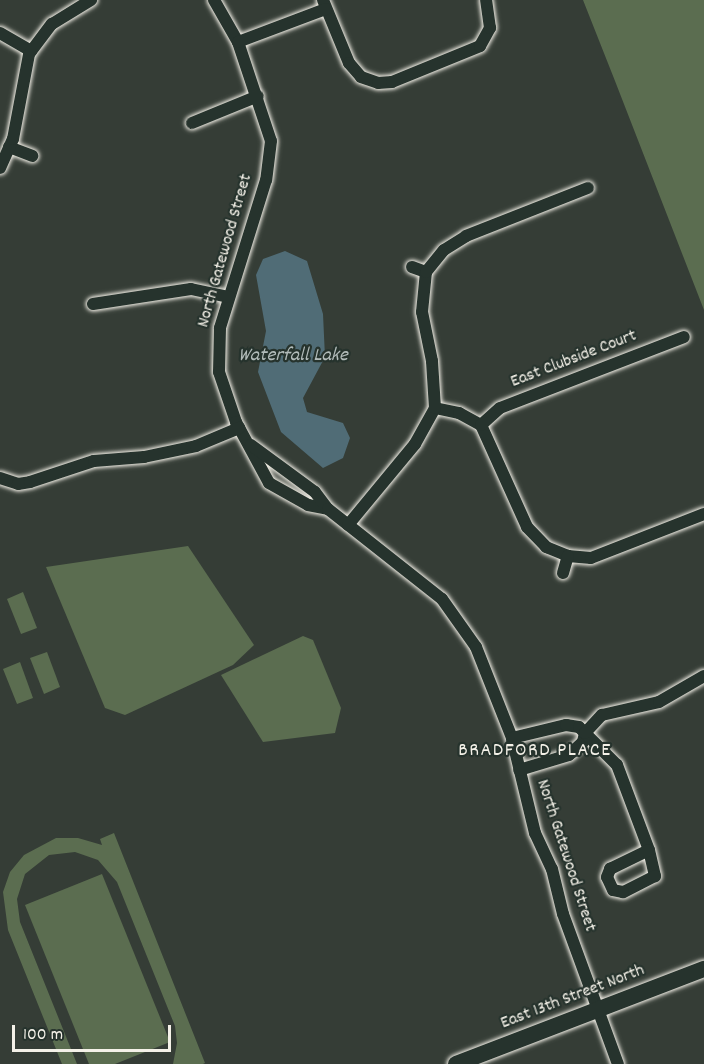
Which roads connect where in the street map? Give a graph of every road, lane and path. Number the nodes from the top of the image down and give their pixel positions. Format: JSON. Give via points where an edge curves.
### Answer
{"nodes":[{"id":1,"x":91,"y":0,"type":"edge"},
{"id":2,"x":214,"y":0,"type":"edge"},
{"id":3,"x":486,"y":0,"type":"edge"},
{"id":4,"x":324,"y":4,"type":"edge"},
{"id":5,"x":0,"y":33,"type":"edge"},
{"id":6,"x":238,"y":42,"type":"junction"},
{"id":7,"x":31,"y":51,"type":"junction"},
{"id":8,"x":258,"y":96,"type":"junction"},
{"id":9,"x":192,"y":123,"type":"dead end"},
{"id":10,"x":9,"y":147,"type":"junction"},
{"id":11,"x":32,"y":156,"type":"dead end"},
{"id":12,"x":0,"y":168,"type":"edge"},
{"id":13,"x":588,"y":188,"type":"dead end"},
{"id":14,"x":412,"y":267,"type":"dead end"},
{"id":15,"x":426,"y":272,"type":"junction"},
{"id":16,"x":229,"y":297,"type":"junction"},
{"id":17,"x":93,"y":304,"type":"dead end"},
{"id":18,"x":684,"y":337,"type":"dead end"},
{"id":19,"x":435,"y":408,"type":"junction"},
{"id":20,"x":481,"y":425,"type":"junction"},
{"id":21,"x":239,"y":428,"type":"junction"},
{"id":22,"x":251,"y":446,"type":"junction"},
{"id":23,"x":1,"y":479,"type":"edge"},
{"id":24,"x":328,"y":509,"type":"junction"},
{"id":25,"x":704,"y":514,"type":"edge"},
{"id":26,"x":348,"y":525,"type":"junction"},
{"id":27,"x":568,"y":556,"type":"junction"},
{"id":28,"x":563,"y":573,"type":"dead end"},
{"id":29,"x":704,"y":676,"type":"edge"},
{"id":30,"x":585,"y":733,"type":"junction"},
{"id":31,"x":512,"y":738,"type":"junction"},
{"id":32,"x":519,"y":770,"type":"junction"},
{"id":33,"x":649,"y":850,"type":"dead end"},
{"id":34,"x":704,"y":969,"type":"edge"},
{"id":35,"x":598,"y":1009,"type":"junction"},
{"id":36,"x":456,"y":1064,"type":"edge"},
{"id":37,"x":618,"y":1064,"type":"edge"}],
"edges":[{"from":1,"to":7,"type":"street","via":[[52,24]]},
{"from":2,"to":6,"type":"street","name":"North Gatewood Street"},
{"from":3,"to":4,"type":"street","via":[[490,28],[480,46],[392,82],[378,83],[361,77],[349,63]]},
{"from":4,"to":6,"type":"street"},
{"from":5,"to":7,"type":"street"},
{"from":6,"to":8,"type":"street","name":"North Gatewood Street"},
{"from":7,"to":10,"type":"street"},
{"from":8,"to":9,"type":"street"},
{"from":8,"to":16,"type":"street","name":"North Gatewood Street","via":[[271,141],[266,180]]},
{"from":10,"to":11,"type":"street"},
{"from":10,"to":12,"type":"street"},
{"from":13,"to":15,"type":"street","via":[[466,236],[444,250]]},
{"from":14,"to":15,"type":"street"},
{"from":15,"to":19,"type":"street","via":[[422,312],[432,361]]},
{"from":16,"to":17,"type":"street","via":[[191,289]]},
{"from":16,"to":21,"type":"street","name":"North Gatewood Street","via":[[220,328],[219,372]]},
{"from":18,"to":20,"type":"street","name":"East Clubside Court","via":[[500,408]]},
{"from":19,"to":20,"type":"street","via":[[459,413]]},
{"from":19,"to":26,"type":"street","via":[[415,444]]},
{"from":20,"to":27,"type":"street","via":[[527,527],[546,547]]},
{"from":21,"to":22,"type":"street","name":"North Gatewood Street"},
{"from":21,"to":23,"type":"street","via":[[196,446],[144,457],[94,461],[30,482],[18,484]]},
{"from":22,"to":24,"type":"street","name":"North Gatewood Street","via":[[315,492]]},
{"from":22,"to":24,"type":"street","name":"North Gatewood Street","via":[[269,483],[308,505]]},
{"from":24,"to":26,"type":"street","name":"North Gatewood Street"},
{"from":25,"to":27,"type":"street","via":[[591,558]]},
{"from":26,"to":31,"type":"street","name":"North Gatewood Street","via":[[442,599],[476,647]]},
{"from":27,"to":28,"type":"street"},
{"from":29,"to":30,"type":"street","via":[[659,702],[602,715]]},
{"from":30,"to":31,"type":"street","via":[[579,727],[566,725]]},
{"from":30,"to":32,"type":"street","via":[[583,742],[569,755]]},
{"from":30,"to":33,"type":"street","via":[[617,765]]},
{"from":31,"to":32,"type":"street","name":"North Gatewood Street"},
{"from":32,"to":35,"type":"street","name":"North Gatewood Street","via":[[535,833],[552,869]]},
{"from":34,"to":35,"type":"main road","name":"East 13th Street North"},
{"from":35,"to":36,"type":"main road","name":"East 13th Street North"},
{"from":35,"to":37,"type":"street","name":"North Gatewood Street"}]}
